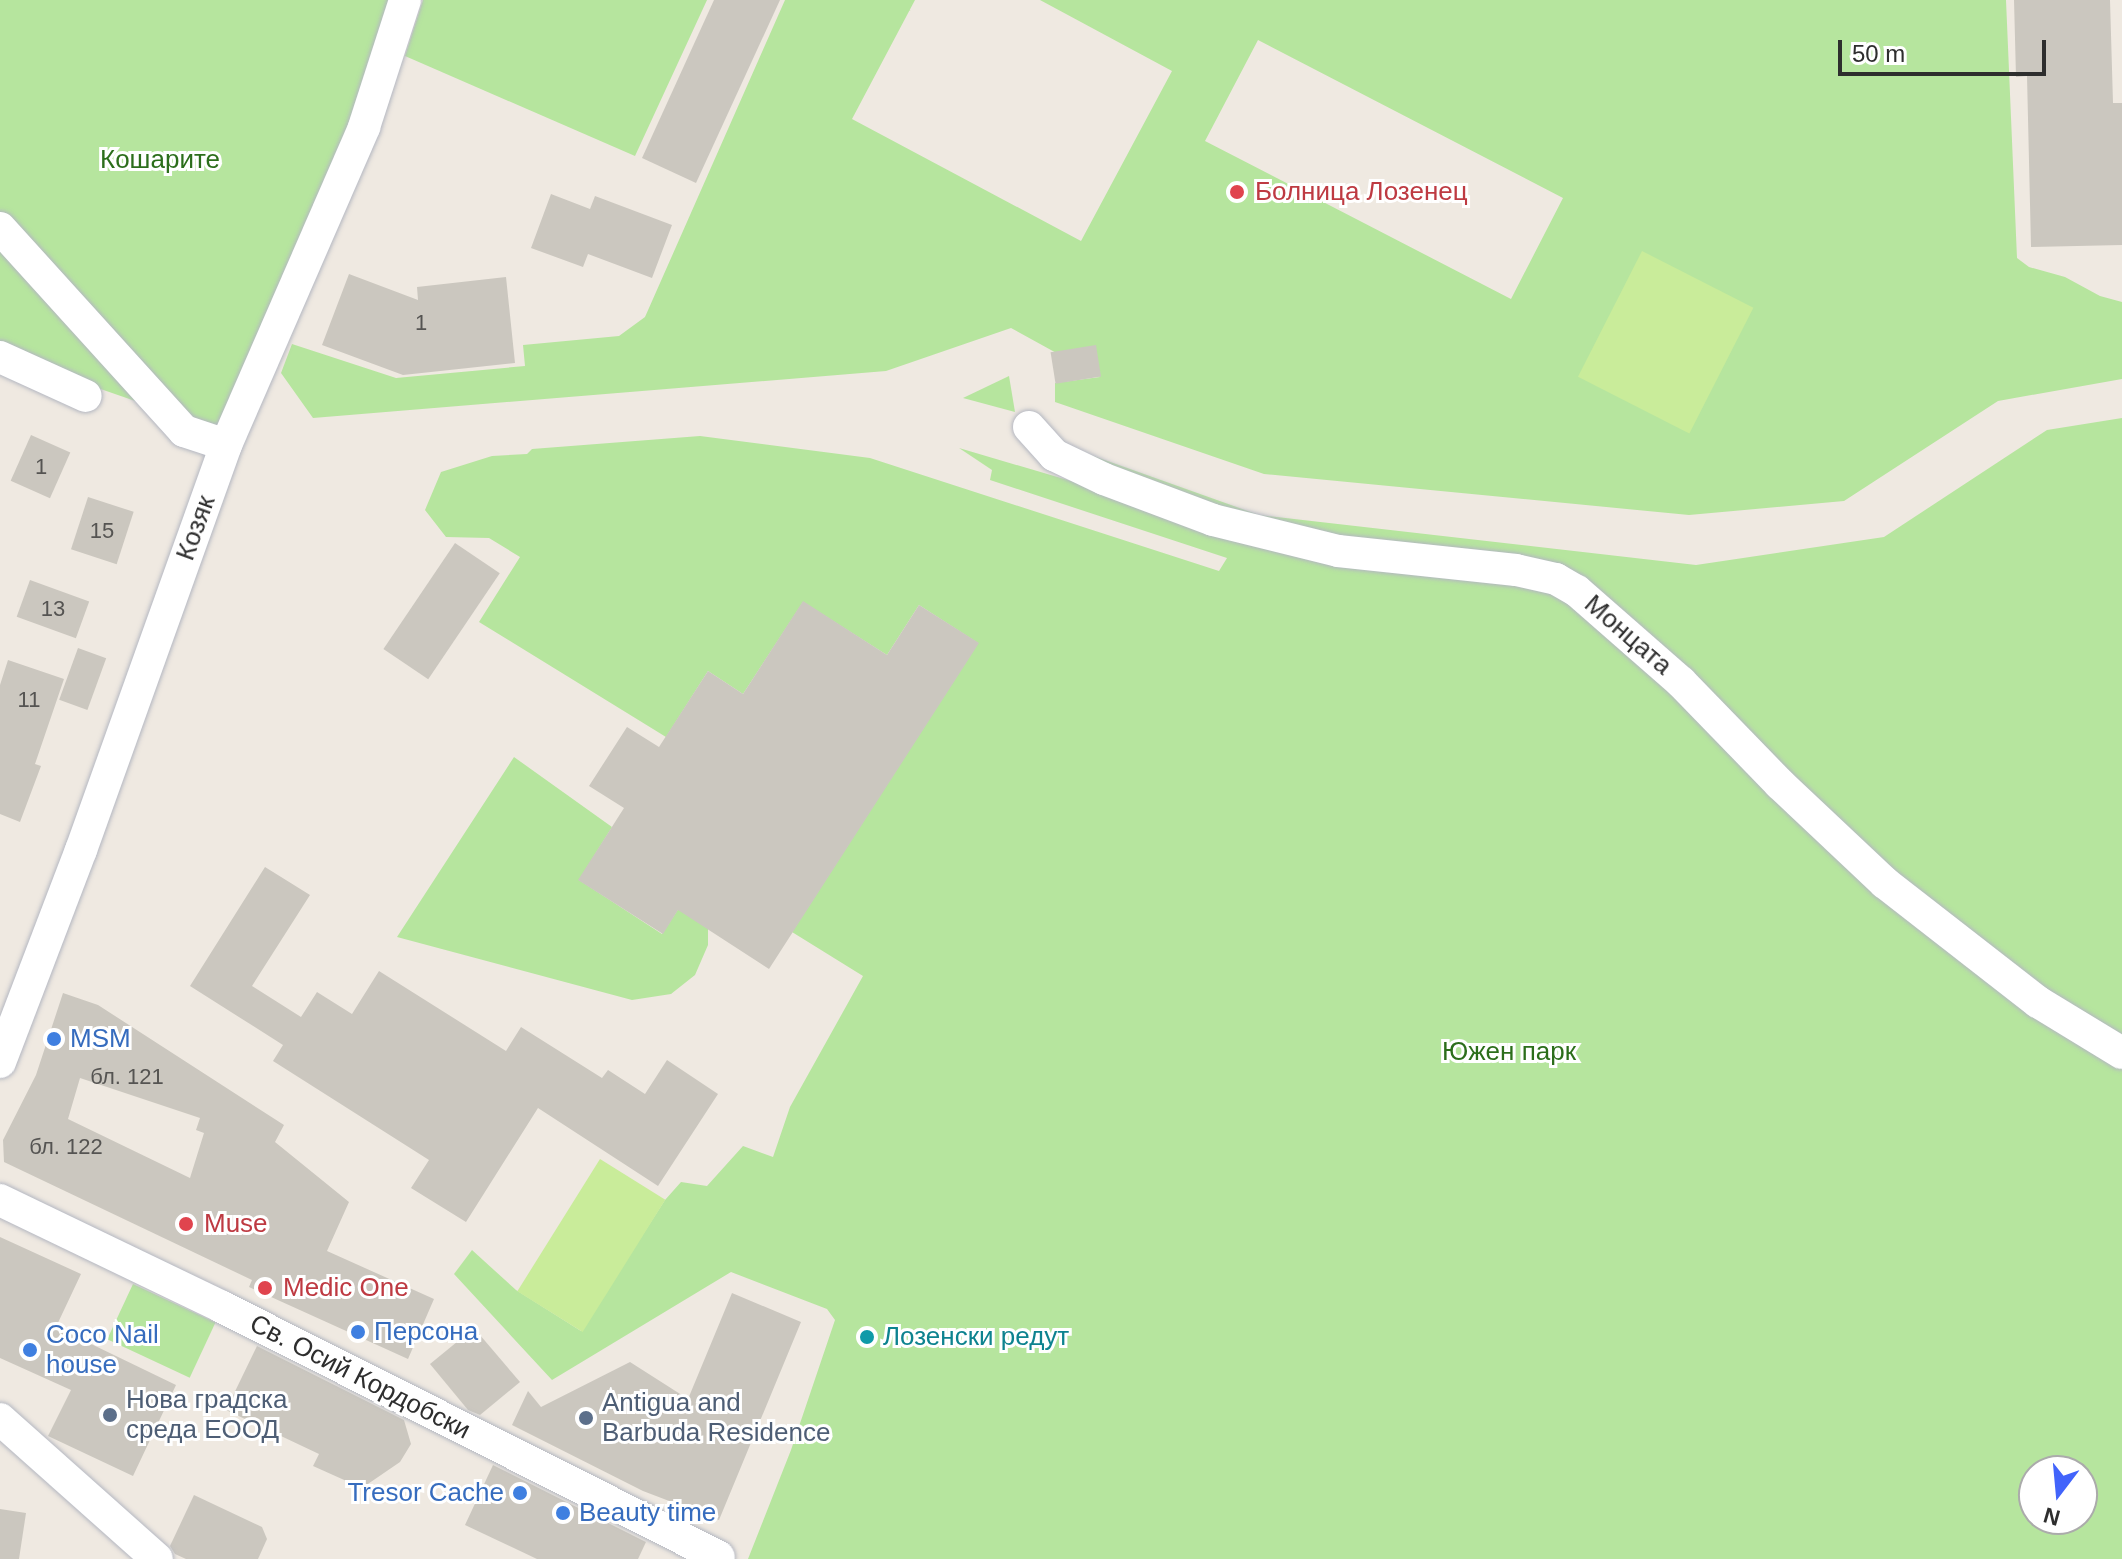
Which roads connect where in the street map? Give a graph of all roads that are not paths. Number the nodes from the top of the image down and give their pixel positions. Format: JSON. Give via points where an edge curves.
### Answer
{"nodes":[{"id":1,"x":405,"y":0,"type":"edge"},
{"id":2,"x":0,"y":228,"type":"edge"},
{"id":3,"x":0,"y":357,"type":"edge"},
{"id":4,"x":86,"y":396,"type":"dead end"},
{"id":5,"x":1029,"y":427,"type":"dead end"},
{"id":6,"x":226,"y":445,"type":"junction"},
{"id":7,"x":2122,"y":1053,"type":"edge"},
{"id":8,"x":0,"y":1062,"type":"edge"},
{"id":9,"x":0,"y":1200,"type":"edge"},
{"id":10,"x":0,"y":1419,"type":"edge"},
{"id":11,"x":719,"y":1557,"type":"edge"},
{"id":12,"x":157,"y":1559,"type":"edge"}],
"edges":[{"from":1,"to":6,"type":"street","name":"Козяк","via":[[364,127]]},
{"from":2,"to":6,"type":"street","via":[[184,431]]},
{"from":3,"to":4,"type":"street"},
{"from":5,"to":7,"type":"street","name":"Монцата","via":[[1054,455],[1240,528],[1367,555],[1516,570],[1556,579],[1577,591],[1681,682],[1885,883],[2038,1002]]},
{"from":6,"to":8,"type":"street","name":"Козяк"},
{"from":9,"to":11,"type":"street","name":"Св. Осий Кордобски"},
{"from":10,"to":12,"type":"street"}]}
